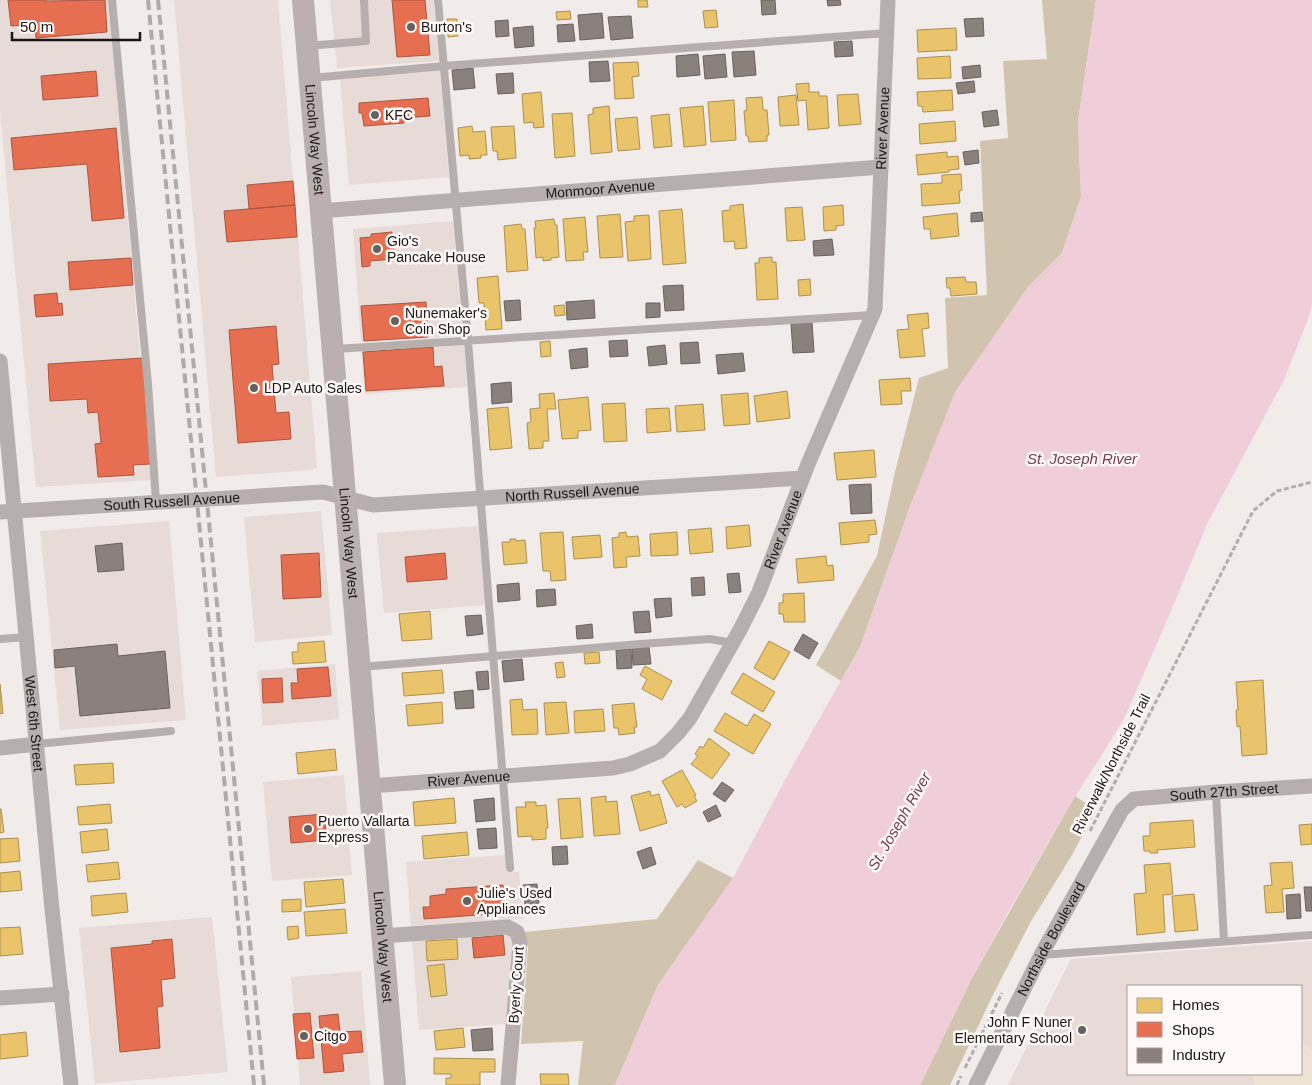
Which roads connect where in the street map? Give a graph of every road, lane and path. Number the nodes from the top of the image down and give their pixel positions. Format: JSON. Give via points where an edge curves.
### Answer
{"nodes":[{"id":1,"x":112,"y":0,"type":"edge"},
{"id":2,"x":303,"y":0,"type":"edge"},
{"id":3,"x":364,"y":0,"type":"edge"},
{"id":4,"x":438,"y":0,"type":"edge"},
{"id":5,"x":888,"y":0,"type":"edge"},
{"id":6,"x":887,"y":33,"type":"junction"},
{"id":7,"x":306,"y":46,"type":"junction"},
{"id":8,"x":444,"y":66,"type":"junction"},
{"id":9,"x":309,"y":78,"type":"junction"},
{"id":10,"x":881,"y":167,"type":"junction"},
{"id":11,"x":456,"y":201,"type":"junction"},
{"id":12,"x":320,"y":211,"type":"junction"},
{"id":13,"x":873,"y":315,"type":"junction"},
{"id":14,"x":468,"y":340,"type":"junction"},
{"id":15,"x":333,"y":349,"type":"junction"},
{"id":16,"x":0,"y":361,"type":"edge"},
{"id":17,"x":802,"y":478,"type":"junction"},
{"id":18,"x":1312,"y":482,"type":"edge"},
{"id":19,"x":344,"y":497,"type":"junction"},
{"id":20,"x":481,"y":498,"type":"junction"},
{"id":21,"x":156,"y":501,"type":"junction"},
{"id":22,"x":7,"y":511,"type":"edge"},
{"id":23,"x":27,"y":637,"type":"junction"},
{"id":24,"x":0,"y":639,"type":"edge"},
{"id":25,"x":732,"y":643,"type":"junction"},
{"id":26,"x":494,"y":656,"type":"junction"},
{"id":27,"x":359,"y":667,"type":"junction"},
{"id":28,"x":171,"y":732,"type":"dead end"},
{"id":29,"x":37,"y":744,"type":"junction"},
{"id":30,"x":0,"y":748,"type":"edge"},
{"id":31,"x":503,"y":775,"type":"junction"},
{"id":32,"x":370,"y":786,"type":"junction"},
{"id":33,"x":1312,"y":786,"type":"edge"},
{"id":34,"x":1216,"y":792,"type":"junction"},
{"id":35,"x":1134,"y":799,"type":"joint"},
{"id":36,"x":1088,"y":835,"type":"dead end"},
{"id":37,"x":510,"y":868,"type":"dead end"},
{"id":38,"x":1312,"y":935,"type":"edge"},
{"id":39,"x":382,"y":936,"type":"junction"},
{"id":40,"x":1224,"y":941,"type":"junction"},
{"id":41,"x":1041,"y":955,"type":"junction"},
{"id":42,"x":1006,"y":986,"type":"dead end"},
{"id":43,"x":62,"y":994,"type":"junction"},
{"id":44,"x":0,"y":998,"type":"edge"},
{"id":45,"x":71,"y":1085,"type":"edge"},
{"id":46,"x":395,"y":1085,"type":"edge"},
{"id":47,"x":508,"y":1085,"type":"edge"},
{"id":48,"x":957,"y":1085,"type":"edge"},
{"id":49,"x":976,"y":1085,"type":"edge"}],
"edges":[{"from":1,"to":21,"type":"lane"},
{"from":2,"to":7,"type":"main road","name":"Lincoln Way West"},
{"from":3,"to":7,"type":"lane","via":[[366,41]]},
{"from":4,"to":8,"type":"lane"},
{"from":5,"to":6,"type":"street","name":"River Avenue"},
{"from":6,"to":8,"type":"lane"},
{"from":6,"to":10,"type":"street","name":"River Avenue"},
{"from":7,"to":9,"type":"main road","name":"Lincoln Way West"},
{"from":8,"to":9,"type":"lane"},
{"from":8,"to":11,"type":"lane"},
{"from":9,"to":12,"type":"main road","name":"Lincoln Way West"},
{"from":10,"to":11,"type":"street","name":"Monmoor Avenue"},
{"from":10,"to":13,"type":"street","name":"River Avenue","via":[[876,309]]},
{"from":11,"to":12,"type":"street","name":"Monmoor Avenue"},
{"from":11,"to":14,"type":"lane"},
{"from":12,"to":15,"type":"main road","name":"Lincoln Way West"},
{"from":13,"to":14,"type":"lane"},
{"from":13,"to":17,"type":"street","name":"River Avenue"},
{"from":14,"to":15,"type":"lane"},
{"from":14,"to":20,"type":"lane"},
{"from":15,"to":19,"type":"main road","name":"Lincoln Way West"},
{"from":16,"to":22,"type":"street","name":"West 6th Street"},
{"from":17,"to":20,"type":"street","name":"North Russell Avenue"},
{"from":17,"to":25,"type":"street","name":"River Avenue","via":[[759,592]]},
{"from":18,"to":36,"type":"path","name":"Riverwalk/Northside Trail","via":[[1277,491],[1253,510]]},
{"from":19,"to":20,"type":"street","name":"North Russell Avenue","via":[[373,505]]},
{"from":19,"to":21,"type":"street","name":"South Russell Avenue","via":[[323,492]]},
{"from":19,"to":27,"type":"main road","name":"Lincoln Way West"},
{"from":20,"to":26,"type":"lane"},
{"from":21,"to":22,"type":"street","name":"South Russell Avenue"},
{"from":22,"to":23,"type":"street","name":"West 6th Street"},
{"from":23,"to":24,"type":"lane"},
{"from":23,"to":29,"type":"street","name":"West 6th Street"},
{"from":25,"to":26,"type":"lane","via":[[710,640]]},
{"from":25,"to":31,"type":"street","name":"River Avenue","via":[[690,718],[660,751],[613,768]]},
{"from":26,"to":27,"type":"lane"},
{"from":26,"to":31,"type":"lane"},
{"from":27,"to":32,"type":"main road","name":"Lincoln Way West"},
{"from":28,"to":29,"type":"lane"},
{"from":29,"to":30,"type":"street"},
{"from":29,"to":43,"type":"street","name":"West 6th Street"},
{"from":31,"to":32,"type":"street","name":"River Avenue"},
{"from":31,"to":37,"type":"lane"},
{"from":32,"to":39,"type":"main road","name":"Lincoln Way West"},
{"from":33,"to":34,"type":"street","name":"South 27th Street"},
{"from":34,"to":35,"type":"street","name":"South 27th Street"},
{"from":34,"to":40,"type":"lane"},
{"from":35,"to":41,"type":"street","name":"Northside Boulevard","via":[[1122,810]]},
{"from":38,"to":40,"type":"lane"},
{"from":39,"to":46,"type":"main road","name":"Lincoln Way West"},
{"from":39,"to":47,"type":"street","name":"Byerly Court","via":[[508,926],[517,932],[520,943]]},
{"from":40,"to":41,"type":"lane"},
{"from":41,"to":49,"type":"street","name":"Northside Boulevard"},
{"from":42,"to":48,"type":"path"},
{"from":43,"to":44,"type":"street"},
{"from":43,"to":45,"type":"street","name":"West 6th Street"}]}
